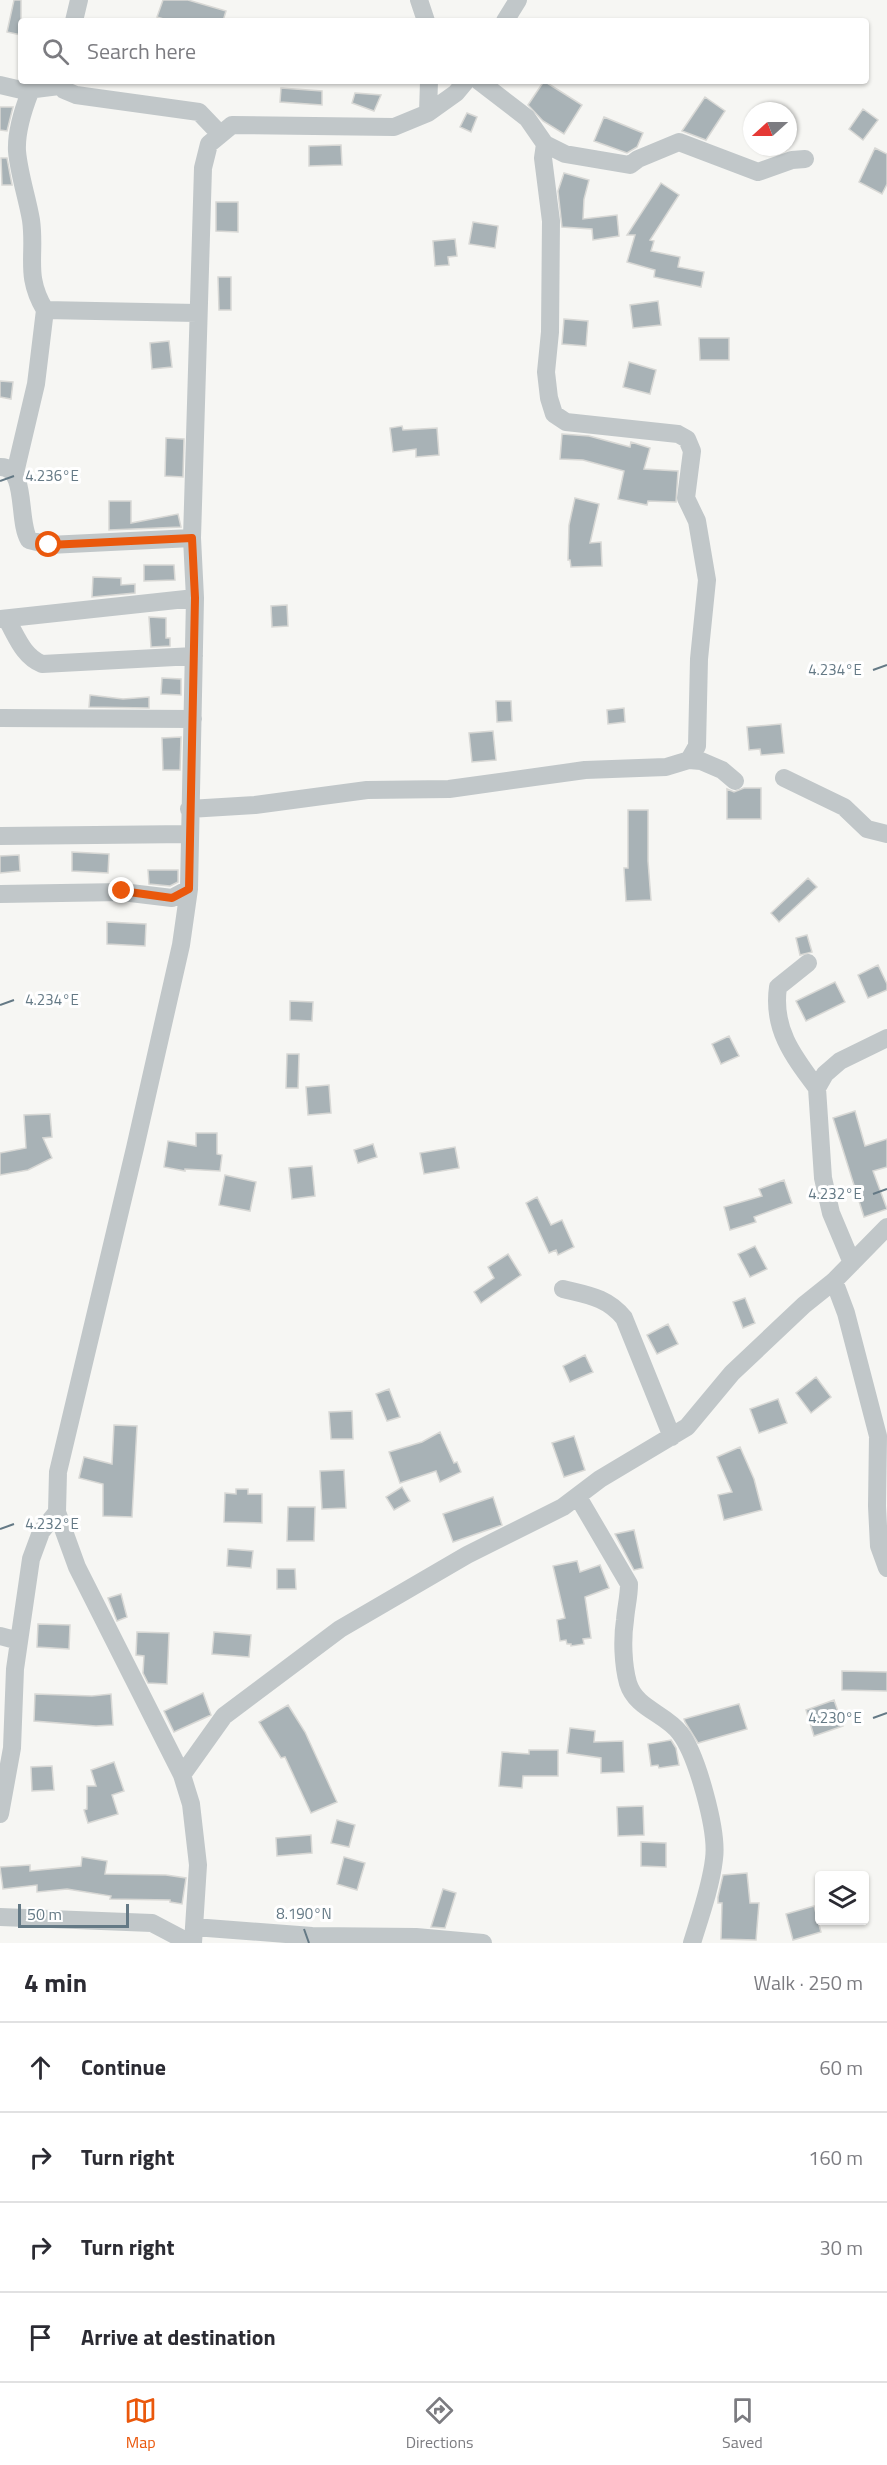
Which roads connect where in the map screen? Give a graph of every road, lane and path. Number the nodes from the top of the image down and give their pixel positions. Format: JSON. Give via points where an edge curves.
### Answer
{"nodes":[{"id":1,"x":68,"y":0,"type":"edge"},
{"id":2,"x":79,"y":0,"type":"edge"},
{"id":3,"x":419,"y":0,"type":"edge"},
{"id":4,"x":518,"y":0,"type":"edge"},
{"id":5,"x":74,"y":18,"type":"edge"},
{"id":6,"x":75,"y":18,"type":"edge"},
{"id":7,"x":425,"y":18,"type":"edge"},
{"id":8,"x":507,"y":18,"type":"edge"},
{"id":9,"x":54,"y":84,"type":"edge"},
{"id":10,"x":60,"y":84,"type":"edge"},
{"id":11,"x":429,"y":84,"type":"edge"},
{"id":12,"x":464,"y":84,"type":"edge"},
{"id":13,"x":483,"y":84,"type":"edge"},
{"id":14,"x":0,"y":85,"type":"edge"},
{"id":15,"x":30,"y":92,"type":"junction"},
{"id":16,"x":428,"y":113,"type":"junction"},
{"id":17,"x":219,"y":134,"type":"junction"},
{"id":18,"x":544,"y":144,"type":"junction"},
{"id":19,"x":804,"y":159,"type":"dead end"},
{"id":20,"x":45,"y":310,"type":"junction"},
{"id":21,"x":197,"y":313,"type":"junction"},
{"id":22,"x":8,"y":470,"type":"edge"},
{"id":23,"x":192,"y":538,"type":"junction"},
{"id":24,"x":195,"y":598,"type":"junction"},
{"id":25,"x":4,"y":619,"type":"edge"},
{"id":26,"x":194,"y":656,"type":"junction"},
{"id":27,"x":0,"y":718,"type":"edge"},
{"id":28,"x":193,"y":719,"type":"junction"},
{"id":29,"x":689,"y":760,"type":"junction"},
{"id":30,"x":784,"y":778,"type":"dead end"},
{"id":31,"x":735,"y":781,"type":"dead end"},
{"id":32,"x":189,"y":809,"type":"junction"},
{"id":33,"x":190,"y":834,"type":"junction"},
{"id":34,"x":0,"y":836,"type":"edge"},
{"id":35,"x":885,"y":836,"type":"edge"},
{"id":36,"x":189,"y":889,"type":"junction"},
{"id":37,"x":0,"y":894,"type":"edge"},
{"id":38,"x":172,"y":898,"type":"junction"},
{"id":39,"x":185,"y":915,"type":"junction"},
{"id":40,"x":808,"y":963,"type":"dead end"},
{"id":41,"x":887,"y":1038,"type":"edge"},
{"id":42,"x":817,"y":1088,"type":"junction"},
{"id":43,"x":887,"y":1227,"type":"edge"},
{"id":44,"x":852,"y":1263,"type":"junction"},
{"id":45,"x":834,"y":1281,"type":"junction"},
{"id":46,"x":563,"y":1289,"type":"dead end"},
{"id":47,"x":672,"y":1437,"type":"junction"},
{"id":48,"x":578,"y":1497,"type":"junction"},
{"id":49,"x":57,"y":1512,"type":"junction"},
{"id":50,"x":887,"y":1568,"type":"edge"},
{"id":51,"x":0,"y":1636,"type":"edge"},
{"id":52,"x":19,"y":1641,"type":"junction"},
{"id":53,"x":6,"y":1747,"type":"edge"},
{"id":54,"x":182,"y":1775,"type":"junction"},
{"id":55,"x":0,"y":1814,"type":"edge"},
{"id":56,"x":0,"y":1917,"type":"edge"},
{"id":57,"x":192,"y":1938,"type":"edge"},
{"id":58,"x":483,"y":1943,"type":"edge"},
{"id":59,"x":692,"y":1943,"type":"edge"}],
"edges":[{"from":1,"to":5,"type":"street"},
{"from":2,"to":6,"type":"street"},
{"from":3,"to":7,"type":"street"},
{"from":4,"to":8,"type":"street"},
{"from":9,"to":15,"type":"street"},
{"from":10,"to":17,"type":"street","via":[[76,95],[199,112]]},
{"from":11,"to":16,"type":"street"},
{"from":12,"to":16,"type":"street"},
{"from":13,"to":18,"type":"street","via":[[527,118]]},
{"from":14,"to":15,"type":"street"},
{"from":15,"to":20,"type":"street","via":[[17,152],[31,222],[32,281]]},
{"from":16,"to":17,"type":"street","via":[[394,127],[232,125]]},
{"from":17,"to":21,"type":"street","via":[[209,144],[203,168]]},
{"from":18,"to":19,"type":"street","via":[[565,154],[630,165],[679,142],[758,172]]},
{"from":18,"to":29,"type":"street","via":[[551,221],[546,372],[554,414],[566,422],[678,434],[687,439],[692,451],[686,498],[697,521],[707,580],[699,659],[697,746]]},
{"from":20,"to":21,"type":"street"},
{"from":20,"to":22,"type":"street","via":[[36,384]]},
{"from":21,"to":23,"type":"street"},
{"from":22,"to":23,"type":"street","via":[[18,483],[24,532],[29,540],[49,545]]},
{"from":23,"to":24,"type":"street"},
{"from":24,"to":25,"type":"street"},
{"from":24,"to":26,"type":"street"},
{"from":25,"to":26,"type":"street","via":[[25,652],[42,664]]},
{"from":26,"to":28,"type":"street"},
{"from":27,"to":28,"type":"street"},
{"from":28,"to":32,"type":"street"},
{"from":29,"to":31,"type":"street","via":[[722,770]]},
{"from":29,"to":32,"type":"street","via":[[666,767],[585,770],[449,789],[367,790],[255,806]]},
{"from":30,"to":35,"type":"street","via":[[844,807],[867,829]]},
{"from":32,"to":33,"type":"street"},
{"from":33,"to":34,"type":"street"},
{"from":33,"to":36,"type":"street"},
{"from":36,"to":38,"type":"street"},
{"from":36,"to":39,"type":"street"},
{"from":37,"to":38,"type":"street","via":[[122,891]]},
{"from":38,"to":39,"type":"street"},
{"from":39,"to":49,"type":"street","via":[[135,1148],[58,1472]]},
{"from":40,"to":42,"type":"street","via":[[778,987],[776,1004],[791,1054]]},
{"from":41,"to":42,"type":"street","via":[[840,1061]]},
{"from":42,"to":44,"type":"street","via":[[823,1178],[831,1213]]},
{"from":43,"to":44,"type":"street"},
{"from":44,"to":45,"type":"street"},
{"from":45,"to":47,"type":"street","via":[[732,1373],[687,1427]]},
{"from":45,"to":50,"type":"street","via":[[878,1436],[879,1546]]},
{"from":46,"to":47,"type":"street","via":[[604,1301],[624,1317]]},
{"from":47,"to":48,"type":"street","via":[[600,1479]]},
{"from":48,"to":54,"type":"street","via":[[467,1555],[340,1629],[224,1716]]},
{"from":48,"to":59,"type":"street","via":[[629,1584],[624,1622],[629,1685],[637,1701],[681,1734],[701,1782],[714,1838],[714,1859]]},
{"from":49,"to":52,"type":"street","via":[[41,1532],[31,1559]]},
{"from":49,"to":54,"type":"street","via":[[77,1567]]},
{"from":51,"to":52,"type":"street"},
{"from":52,"to":53,"type":"street"},
{"from":53,"to":55,"type":"street"},
{"from":54,"to":57,"type":"street","via":[[191,1804],[198,1865]]},
{"from":56,"to":57,"type":"street","via":[[152,1923]]},
{"from":57,"to":58,"type":"street","via":[[416,1937]]}]}
